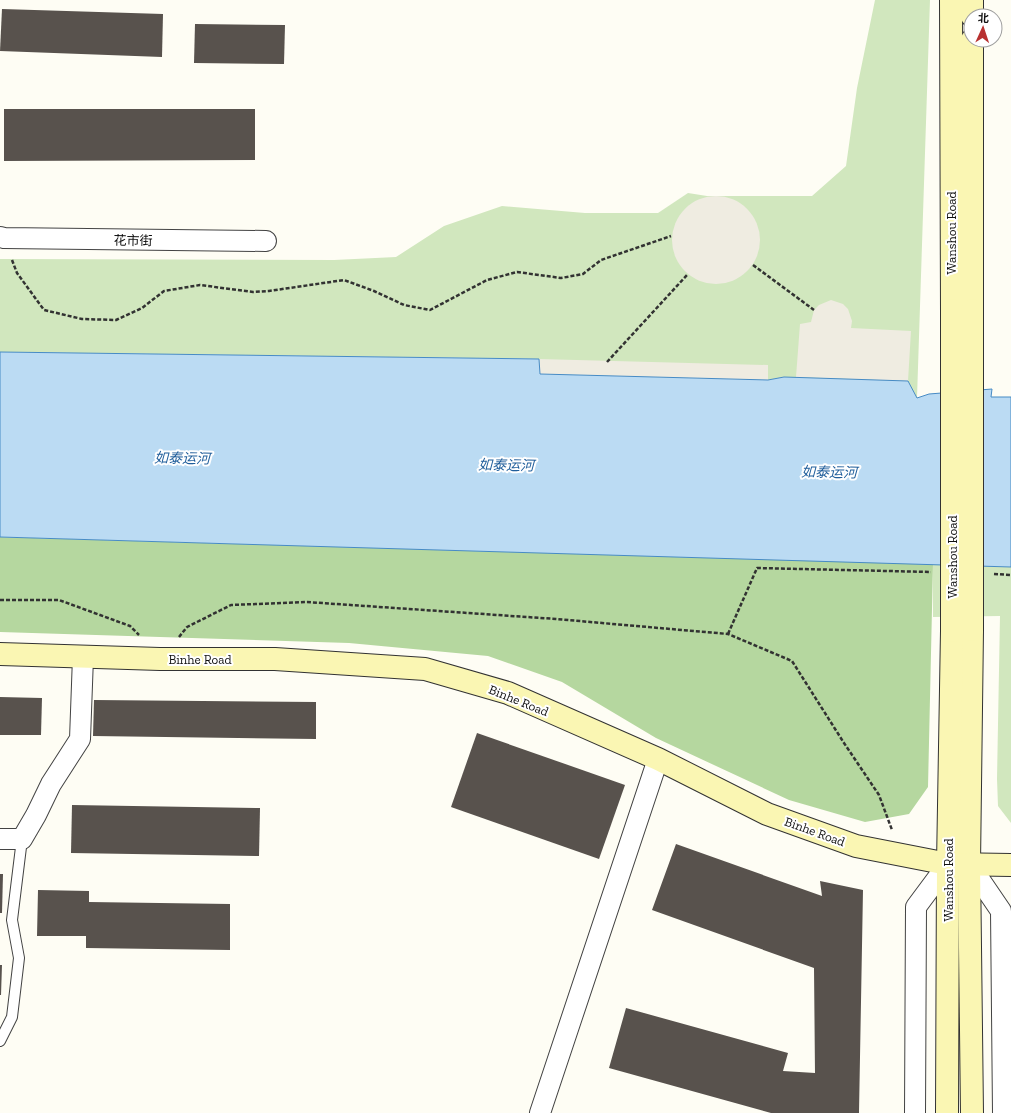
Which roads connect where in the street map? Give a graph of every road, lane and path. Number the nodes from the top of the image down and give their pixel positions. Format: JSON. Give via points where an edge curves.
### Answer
{"nodes":[{"id":1,"x":951,"y":0,"type":"edge"},
{"id":2,"x":972,"y":48,"type":"edge"},
{"id":3,"x":671,"y":236,"type":"dead end"},
{"id":4,"x":2,"y":238,"type":"edge"},
{"id":5,"x":266,"y":241,"type":"dead end"},
{"id":6,"x":753,"y":265,"type":"dead end"},
{"id":7,"x":687,"y":275,"type":"dead end"},
{"id":8,"x":814,"y":310,"type":"dead end"},
{"id":9,"x":962,"y":310,"type":"junction"},
{"id":10,"x":608,"y":362,"type":"dead end"},
{"id":11,"x":931,"y":572,"type":"dead end"},
{"id":12,"x":987,"y":574,"type":"dead end"},
{"id":13,"x":1011,"y":575,"type":"edge"},
{"id":14,"x":0,"y":600,"type":"edge"},
{"id":15,"x":728,"y":634,"type":"junction"},
{"id":16,"x":0,"y":654,"type":"edge"},
{"id":17,"x":83,"y":657,"type":"junction"},
{"id":18,"x":160,"y":659,"type":"junction"},
{"id":19,"x":658,"y":759,"type":"junction"},
{"id":20,"x":0,"y":839,"type":"edge"},
{"id":21,"x":22,"y":839,"type":"junction"},
{"id":22,"x":901,"y":855,"type":"junction"},
{"id":23,"x":958,"y":864,"type":"junction"},
{"id":24,"x":1011,"y":865,"type":"edge"},
{"id":25,"x":0,"y":1041,"type":"edge"},
{"id":26,"x":540,"y":1113,"type":"edge"},
{"id":27,"x":915,"y":1113,"type":"edge"},
{"id":28,"x":948,"y":1113,"type":"edge"},
{"id":29,"x":972,"y":1113,"type":"edge"},
{"id":30,"x":1003,"y":1113,"type":"edge"}],
"edges":[{"from":1,"to":9,"type":"main road","name":"Wanshou Road"},
{"from":2,"to":9,"type":"main road","name":"Wanshou Road"},
{"from":3,"to":4,"type":"path","via":[[601,260],[583,274],[561,278],[517,272],[487,280],[430,310],[404,305],[344,280],[253,292],[200,284],[164,291],[142,308],[116,320],[82,319],[44,310],[17,273]]},
{"from":4,"to":5,"type":"street","name":"花市街"},
{"from":6,"to":8,"type":"path"},
{"from":7,"to":10,"type":"path"},
{"from":9,"to":23,"type":"main road","name":"Wanshou Road","bridge":true,"via":[[962,631]]},
{"from":11,"to":15,"type":"path","via":[[757,568]]},
{"from":12,"to":13,"type":"path"},
{"from":14,"to":18,"type":"path","via":[[59,600],[130,626]]},
{"from":15,"to":18,"type":"path","via":[[307,602],[230,605],[187,627]]},
{"from":15,"to":22,"type":"path","via":[[792,661],[879,795]]},
{"from":16,"to":17,"type":"main road","name":"Binhe Road"},
{"from":17,"to":18,"type":"main road","name":"Binhe Road"},
{"from":17,"to":21,"type":"street","via":[[80,739],[51,784]]},
{"from":18,"to":19,"type":"main road","name":"Binhe Road","via":[[274,659],[425,669],[508,693]]},
{"from":19,"to":22,"type":"main road","name":"Binhe Road","via":[[767,814],[856,846]]},
{"from":19,"to":26,"type":"street"},
{"from":20,"to":21,"type":"street"},
{"from":21,"to":25,"type":"lane","via":[[12,920],[19,958],[12,1017]]},
{"from":22,"to":23,"type":"main road","name":"Binhe Road"},
{"from":23,"to":24,"type":"main road","name":"Binhe Road"},
{"from":23,"to":27,"type":"street","via":[[916,907]]},
{"from":23,"to":28,"type":"main road","name":"Wanshou Road"},
{"from":23,"to":29,"type":"main road","name":"Wanshou Road"},
{"from":23,"to":30,"type":"street","via":[[1001,911]]}]}
